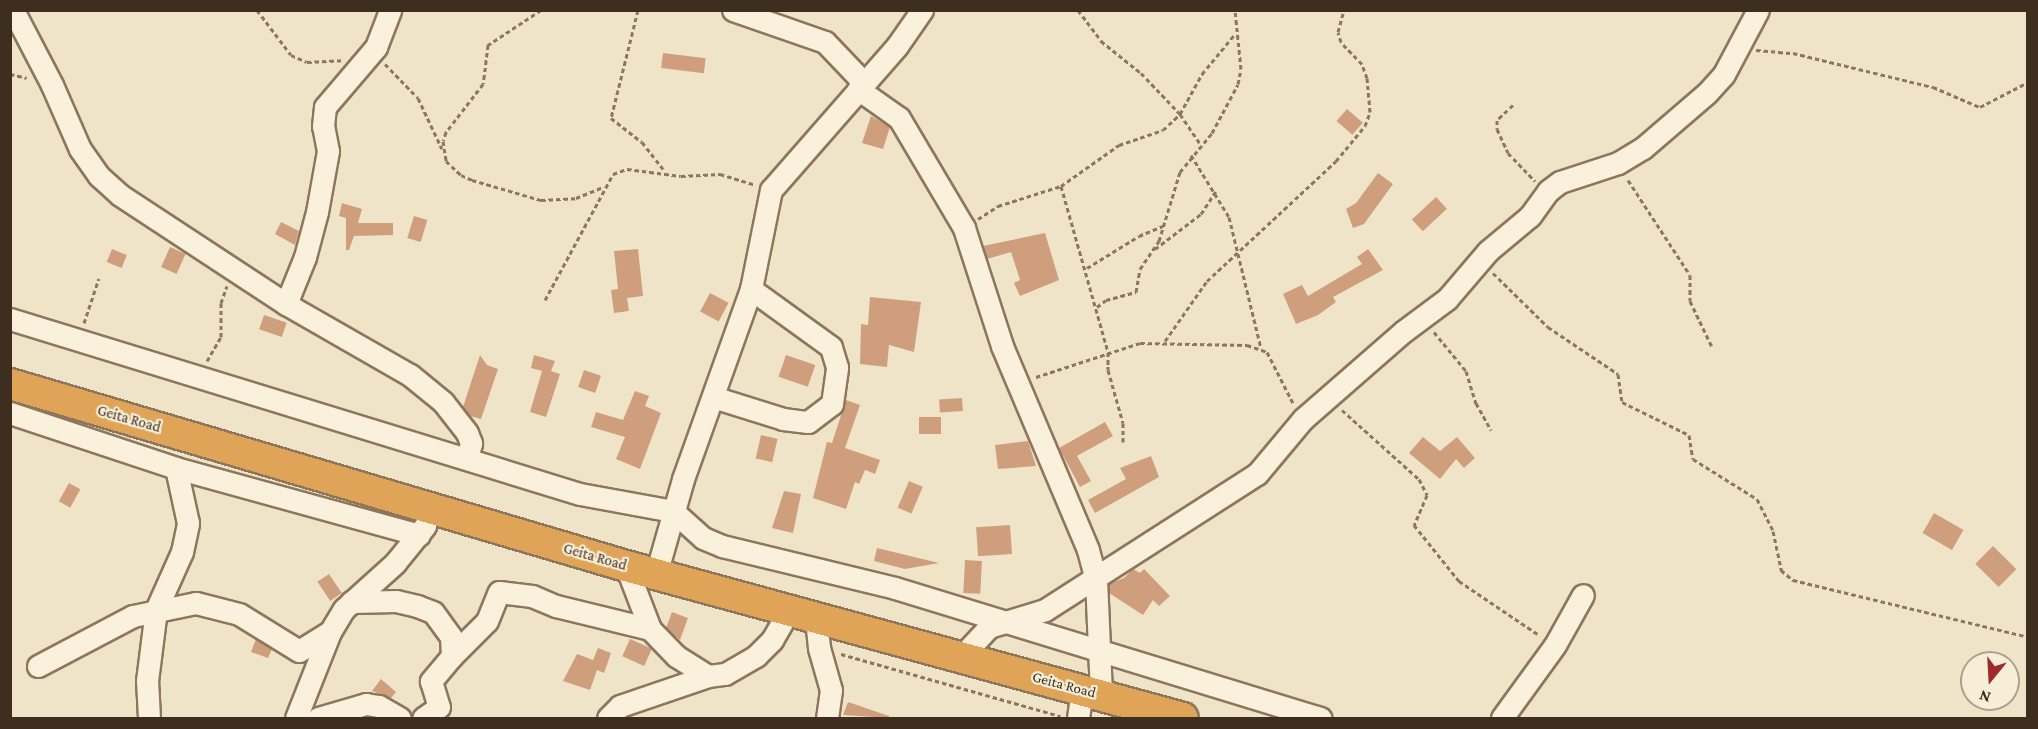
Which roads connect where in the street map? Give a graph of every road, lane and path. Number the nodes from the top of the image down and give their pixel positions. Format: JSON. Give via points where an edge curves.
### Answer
{"nodes":[{"id":1,"x":13,"y":10,"type":"edge"},
{"id":2,"x":257,"y":10,"type":"edge"},
{"id":3,"x":390,"y":10,"type":"edge"},
{"id":4,"x":541,"y":10,"type":"edge"},
{"id":5,"x":638,"y":10,"type":"edge"},
{"id":6,"x":733,"y":10,"type":"edge"},
{"id":7,"x":922,"y":10,"type":"edge"},
{"id":8,"x":1078,"y":10,"type":"edge"},
{"id":9,"x":1235,"y":10,"type":"edge"},
{"id":10,"x":1344,"y":10,"type":"edge"},
{"id":11,"x":1758,"y":10,"type":"edge"},
{"id":12,"x":1235,"y":34,"type":"junction"},
{"id":13,"x":1740,"y":49,"type":"junction"},
{"id":14,"x":370,"y":55,"type":"junction"},
{"id":15,"x":2028,"y":82,"type":"edge"},
{"id":16,"x":861,"y":86,"type":"junction"},
{"id":17,"x":1513,"y":105,"type":"dead end"},
{"id":18,"x":1180,"y":114,"type":"junction"},
{"id":19,"x":1201,"y":145,"type":"junction"},
{"id":20,"x":443,"y":150,"type":"junction"},
{"id":21,"x":1191,"y":155,"type":"junction"},
{"id":22,"x":1618,"y":163,"type":"junction"},
{"id":23,"x":665,"y":171,"type":"junction"},
{"id":24,"x":1061,"y":186,"type":"junction"},
{"id":25,"x":603,"y":187,"type":"junction"},
{"id":26,"x":771,"y":190,"type":"junction"},
{"id":27,"x":1216,"y":191,"type":"junction"},
{"id":28,"x":1548,"y":191,"type":"junction"},
{"id":29,"x":1163,"y":226,"type":"junction"},
{"id":30,"x":964,"y":228,"type":"junction"},
{"id":31,"x":1152,"y":250,"type":"junction"},
{"id":32,"x":1240,"y":250,"type":"junction"},
{"id":33,"x":236,"y":268,"type":"junction"},
{"id":34,"x":1086,"y":269,"type":"junction"},
{"id":35,"x":1468,"y":274,"type":"junction"},
{"id":36,"x":99,"y":278,"type":"dead end"},
{"id":37,"x":751,"y":289,"type":"junction"},
{"id":38,"x":544,"y":300,"type":"dead end"},
{"id":39,"x":286,"y":304,"type":"junction"},
{"id":40,"x":1097,"y":307,"type":"junction"},
{"id":41,"x":1423,"y":316,"type":"junction"},
{"id":42,"x":10,"y":319,"type":"edge"},
{"id":43,"x":80,"y":339,"type":"junction"},
{"id":44,"x":1166,"y":341,"type":"junction"},
{"id":45,"x":1712,"y":347,"type":"dead end"},
{"id":46,"x":1261,"y":348,"type":"junction"},
{"id":47,"x":1108,"y":352,"type":"junction"},
{"id":48,"x":200,"y":380,"type":"junction"},
{"id":49,"x":1017,"y":383,"type":"junction"},
{"id":50,"x":10,"y":384,"type":"edge"},
{"id":51,"x":1328,"y":396,"type":"junction"},
{"id":52,"x":713,"y":397,"type":"junction"},
{"id":53,"x":10,"y":412,"type":"edge"},
{"id":54,"x":1303,"y":419,"type":"junction"},
{"id":55,"x":1491,"y":430,"type":"dead end"},
{"id":56,"x":1123,"y":442,"type":"dead end"},
{"id":57,"x":467,"y":459,"type":"junction"},
{"id":58,"x":176,"y":468,"type":"junction"},
{"id":59,"x":673,"y":511,"type":"junction"},
{"id":60,"x":426,"y":523,"type":"junction"},
{"id":61,"x":626,"y":566,"type":"junction"},
{"id":62,"x":656,"y":574,"type":"junction"},
{"id":63,"x":1096,"y":579,"type":"junction"},
{"id":64,"x":1583,"y":596,"type":"dead end"},
{"id":65,"x":351,"y":602,"type":"junction"},
{"id":66,"x":156,"y":610,"type":"junction"},
{"id":67,"x":802,"y":615,"type":"junction"},
{"id":68,"x":999,"y":622,"type":"junction"},
{"id":69,"x":650,"y":629,"type":"junction"},
{"id":70,"x":330,"y":632,"type":"junction"},
{"id":71,"x":2028,"y":637,"type":"edge"},
{"id":72,"x":1555,"y":645,"type":"junction"},
{"id":73,"x":819,"y":648,"type":"junction"},
{"id":74,"x":1098,"y":649,"type":"junction"},
{"id":75,"x":452,"y":656,"type":"junction"},
{"id":76,"x":960,"y":658,"type":"junction"},
{"id":77,"x":38,"y":666,"type":"dead end"},
{"id":78,"x":708,"y":676,"type":"junction"},
{"id":79,"x":1087,"y":701,"type":"edge"},
{"id":80,"x":148,"y":718,"type":"edge"},
{"id":81,"x":296,"y":718,"type":"edge"},
{"id":82,"x":318,"y":718,"type":"edge"},
{"id":83,"x":400,"y":718,"type":"edge"},
{"id":84,"x":423,"y":718,"type":"edge"},
{"id":85,"x":608,"y":718,"type":"edge"},
{"id":86,"x":827,"y":718,"type":"edge"},
{"id":87,"x":1070,"y":718,"type":"edge"},
{"id":88,"x":1183,"y":718,"type":"edge"},
{"id":89,"x":1321,"y":718,"type":"edge"},
{"id":90,"x":1502,"y":718,"type":"edge"}],
"edges":[{"from":1,"to":33,"type":"street","via":[[52,84],[80,149],[99,176],[120,195]]},
{"from":2,"to":14,"type":"path","via":[[279,44],[299,60]]},
{"from":3,"to":14,"type":"street"},
{"from":4,"to":20,"type":"path","via":[[488,45],[483,84],[446,132]]},
{"from":5,"to":23,"type":"path","via":[[611,118],[642,142]]},
{"from":6,"to":16,"type":"street","via":[[825,42]]},
{"from":7,"to":16,"type":"street"},
{"from":8,"to":18,"type":"path","via":[[1101,41],[1141,73]]},
{"from":9,"to":12,"type":"path"},
{"from":10,"to":32,"type":"path","via":[[1338,32],[1341,42],[1362,64],[1367,78],[1370,112],[1365,126],[1336,161]]},
{"from":11,"to":13,"type":"street"},
{"from":12,"to":18,"type":"path","via":[[1202,74]]},
{"from":12,"to":19,"type":"path","via":[[1241,69],[1238,84]]},
{"from":13,"to":15,"type":"path","via":[[1816,59],[1933,87],[1980,107]]},
{"from":13,"to":22,"type":"street","via":[[1707,93],[1656,138]]},
{"from":14,"to":20,"type":"path","via":[[418,98]]},
{"from":14,"to":39,"type":"street","via":[[333,93],[325,107],[323,126],[328,151],[317,212]]},
{"from":16,"to":26,"type":"street"},
{"from":16,"to":30,"type":"street","via":[[898,118]]},
{"from":17,"to":28,"type":"path","via":[[1497,120],[1497,129],[1508,153]]},
{"from":18,"to":19,"type":"path"},
{"from":18,"to":24,"type":"path","via":[[1163,130],[1119,145]]},
{"from":19,"to":21,"type":"path"},
{"from":20,"to":25,"type":"path","via":[[451,168],[460,175],[520,196],[560,200]]},
{"from":21,"to":27,"type":"path"},
{"from":21,"to":29,"type":"path","via":[[1172,189]]},
{"from":22,"to":28,"type":"street","via":[[1560,182]]},
{"from":22,"to":45,"type":"path","via":[[1690,275],[1690,301]]},
{"from":23,"to":25,"type":"path","via":[[627,169],[613,174]]},
{"from":23,"to":26,"type":"path","via":[[681,176],[720,174]]},
{"from":24,"to":30,"type":"path","via":[[998,206]]},
{"from":24,"to":34,"type":"path"},
{"from":25,"to":38,"type":"path","via":[[566,266]]},
{"from":26,"to":37,"type":"street"},
{"from":27,"to":31,"type":"path","via":[[1201,214]]},
{"from":27,"to":32,"type":"path"},
{"from":28,"to":35,"type":"street","via":[[1530,216],[1488,251]]},
{"from":29,"to":31,"type":"path"},
{"from":29,"to":34,"type":"path","via":[[1138,236]]},
{"from":30,"to":49,"type":"street"},
{"from":31,"to":40,"type":"path","via":[[1140,269],[1136,292],[1106,300]]},
{"from":32,"to":44,"type":"path","via":[[1200,289]]},
{"from":32,"to":46,"type":"path"},
{"from":33,"to":39,"type":"street"},
{"from":33,"to":48,"type":"path","via":[[221,303],[221,337]]},
{"from":34,"to":40,"type":"path"},
{"from":35,"to":41,"type":"street","via":[[1447,299]]},
{"from":35,"to":71,"type":"path","via":[[1496,274],[1548,327],[1618,374],[1622,402],[1689,435],[1693,459],[1757,499],[1773,531],[1781,570],[1793,579]]},
{"from":36,"to":43,"type":"path"},
{"from":37,"to":52,"type":"street"},
{"from":37,"to":52,"type":"street","via":[[831,347],[837,367],[832,404],[808,422],[783,419]]},
{"from":39,"to":57,"type":"street","via":[[365,346],[443,402],[470,438]]},
{"from":40,"to":47,"type":"path"},
{"from":41,"to":51,"type":"street"},
{"from":41,"to":55,"type":"path","via":[[1466,371],[1476,403]]},
{"from":42,"to":43,"type":"street"},
{"from":43,"to":48,"type":"street"},
{"from":44,"to":46,"type":"path","via":[[1198,347]]},
{"from":44,"to":47,"type":"path"},
{"from":46,"to":54,"type":"path","via":[[1277,367]]},
{"from":47,"to":49,"type":"path"},
{"from":47,"to":56,"type":"path","via":[[1108,370],[1123,423]]},
{"from":48,"to":57,"type":"street"},
{"from":49,"to":63,"type":"street","via":[[1075,516]]},
{"from":50,"to":60,"type":"highway","name":"Geita Road"},
{"from":51,"to":54,"type":"street"},
{"from":51,"to":72,"type":"path","via":[[1419,479],[1427,495],[1414,525],[1459,581]]},
{"from":52,"to":59,"type":"street"},
{"from":53,"to":58,"type":"street"},
{"from":54,"to":63,"type":"street","via":[[1257,474]]},
{"from":57,"to":59,"type":"street","via":[[597,498]]},
{"from":58,"to":60,"type":"street"},
{"from":58,"to":66,"type":"street","via":[[187,510],[186,537]]},
{"from":59,"to":62,"type":"street"},
{"from":59,"to":68,"type":"street","via":[[703,538],[723,546],[895,588]]},
{"from":60,"to":61,"type":"highway","name":"Geita Road"},
{"from":60,"to":65,"type":"street"},
{"from":61,"to":62,"type":"highway","name":"Geita Road"},
{"from":61,"to":69,"type":"street"},
{"from":62,"to":67,"type":"highway","name":"Geita Road"},
{"from":63,"to":68,"type":"street","via":[[1030,617]]},
{"from":63,"to":74,"type":"street"},
{"from":64,"to":72,"type":"street"},
{"from":65,"to":70,"type":"street"},
{"from":65,"to":75,"type":"street","via":[[396,601],[433,612],[451,637]]},
{"from":66,"to":70,"type":"street","via":[[196,603],[219,606],[253,621],[299,651]]},
{"from":66,"to":77,"type":"street","via":[[133,616]]},
{"from":66,"to":80,"type":"street","via":[[147,681]]},
{"from":67,"to":73,"type":"street"},
{"from":67,"to":76,"type":"highway","name":"Geita Road"},
{"from":67,"to":78,"type":"street","via":[[756,656],[725,674]]},
{"from":68,"to":74,"type":"street"},
{"from":68,"to":76,"type":"street","via":[[976,638]]},
{"from":69,"to":75,"type":"street","via":[[556,606],[532,596],[499,592],[487,621]]},
{"from":69,"to":78,"type":"street","via":[[676,656]]},
{"from":70,"to":81,"type":"street"},
{"from":72,"to":90,"type":"street"},
{"from":73,"to":86,"type":"street","via":[[831,690]]},
{"from":73,"to":87,"type":"path"},
{"from":74,"to":79,"type":"street"},
{"from":74,"to":89,"type":"street"},
{"from":75,"to":84,"type":"street","via":[[431,681],[439,707]]},
{"from":76,"to":79,"type":"highway","name":"Geita Road"},
{"from":78,"to":85,"type":"street","via":[[620,706]]},
{"from":79,"to":88,"type":"highway","name":"Geita Road"},
{"from":82,"to":83,"type":"street","via":[[366,704],[379,706]]}]}
